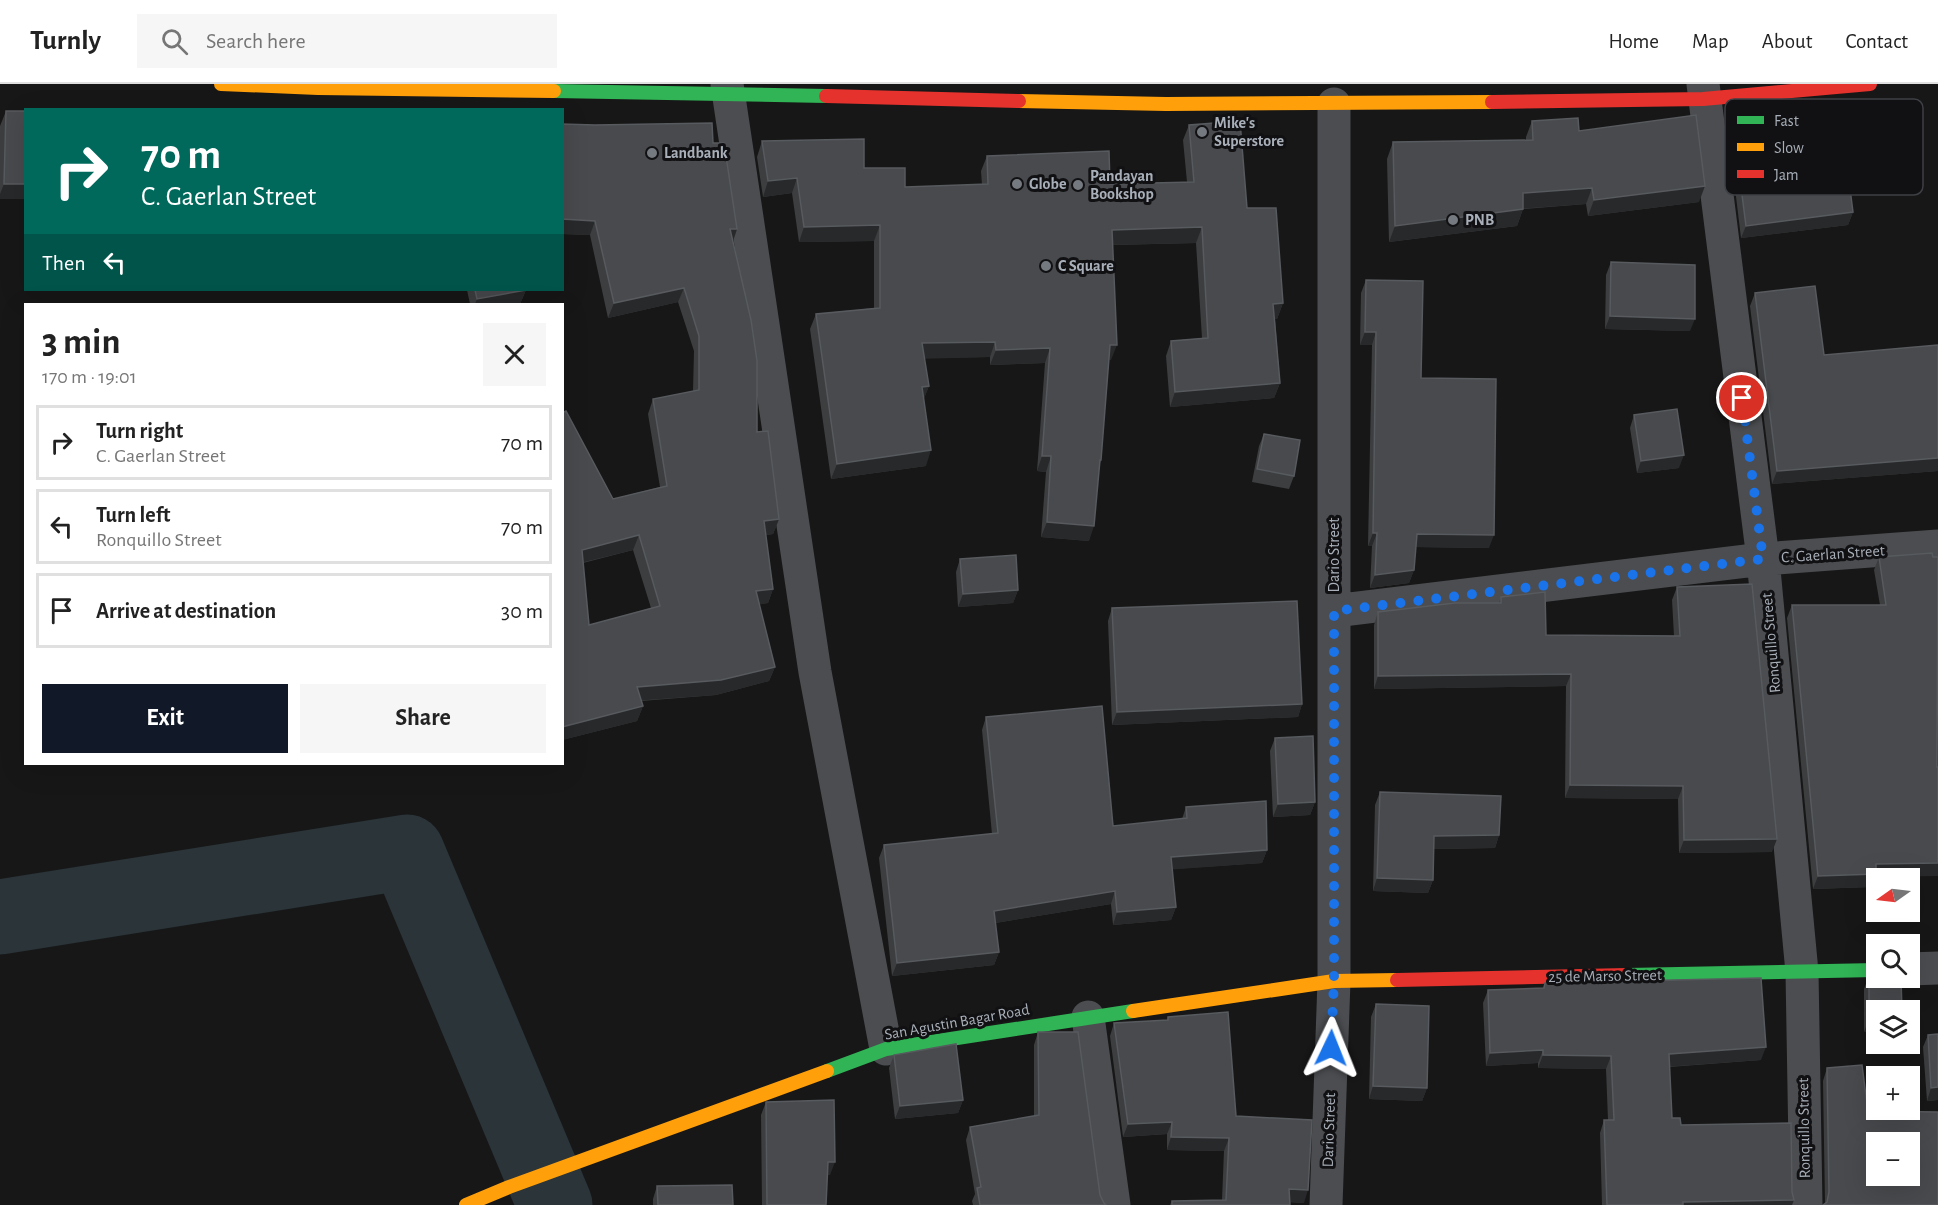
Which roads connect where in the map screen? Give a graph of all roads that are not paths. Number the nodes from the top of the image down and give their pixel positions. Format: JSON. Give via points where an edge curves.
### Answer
{"nodes":[{"id":1,"x":221,"y":84,"type":"edge"},
{"id":2,"x":1870,"y":84,"type":"edge"},
{"id":3,"x":318,"y":86,"type":"edge"},
{"id":4,"x":727,"y":89,"type":"edge"},
{"id":5,"x":1703,"y":91,"type":"edge"},
{"id":6,"x":1334,"y":99,"type":"junction"},
{"id":7,"x":1938,"y":546,"type":"edge"},
{"id":8,"x":1763,"y":559,"type":"junction"},
{"id":9,"x":1334,"y":611,"type":"junction"},
{"id":10,"x":1938,"y":968,"type":"edge"},
{"id":11,"x":1920,"y":969,"type":"edge"},
{"id":12,"x":1866,"y":970,"type":"edge"},
{"id":13,"x":1802,"y":972,"type":"junction"},
{"id":14,"x":1334,"y":981,"type":"junction"},
{"id":15,"x":1088,"y":1017,"type":"junction"},
{"id":16,"x":886,"y":1049,"type":"junction"},
{"id":17,"x":466,"y":1205,"type":"edge"},
{"id":18,"x":1114,"y":1205,"type":"edge"},
{"id":19,"x":1326,"y":1205,"type":"edge"},
{"id":20,"x":1806,"y":1205,"type":"edge"}],
"edges":[{"from":1,"to":3,"type":"main road"},
{"from":2,"to":5,"type":"main road"},
{"from":3,"to":4,"type":"main road"},
{"from":4,"to":6,"type":"main road","via":[[1166,104]]},
{"from":4,"to":16,"type":"street","via":[[815,672]]},
{"from":5,"to":6,"type":"main road"},
{"from":5,"to":8,"type":"street","name":"Ronquillo Street"},
{"from":6,"to":9,"type":"street","name":"Dario Street"},
{"from":7,"to":8,"type":"street","name":"C. Gaerlan Street"},
{"from":8,"to":9,"type":"street","name":"C. Gaerlan Street"},
{"from":8,"to":13,"type":"street","name":"Ronquillo Street"},
{"from":9,"to":14,"type":"street","name":"Dario Street"},
{"from":10,"to":11,"type":"street"},
{"from":12,"to":13,"type":"main road","name":"25 de Marso Street"},
{"from":13,"to":14,"type":"main road","name":"25 de Marso Street"},
{"from":13,"to":20,"type":"street","name":"Ronquillo Street"},
{"from":14,"to":15,"type":"main road","name":"San Agustin Bagar Road"},
{"from":14,"to":19,"type":"street","name":"Dario Street"},
{"from":15,"to":16,"type":"main road","name":"San Agustin Bagar Road"},
{"from":15,"to":18,"type":"street"},
{"from":16,"to":17,"type":"main road","name":"San Agustin Bagar Road"}]}
